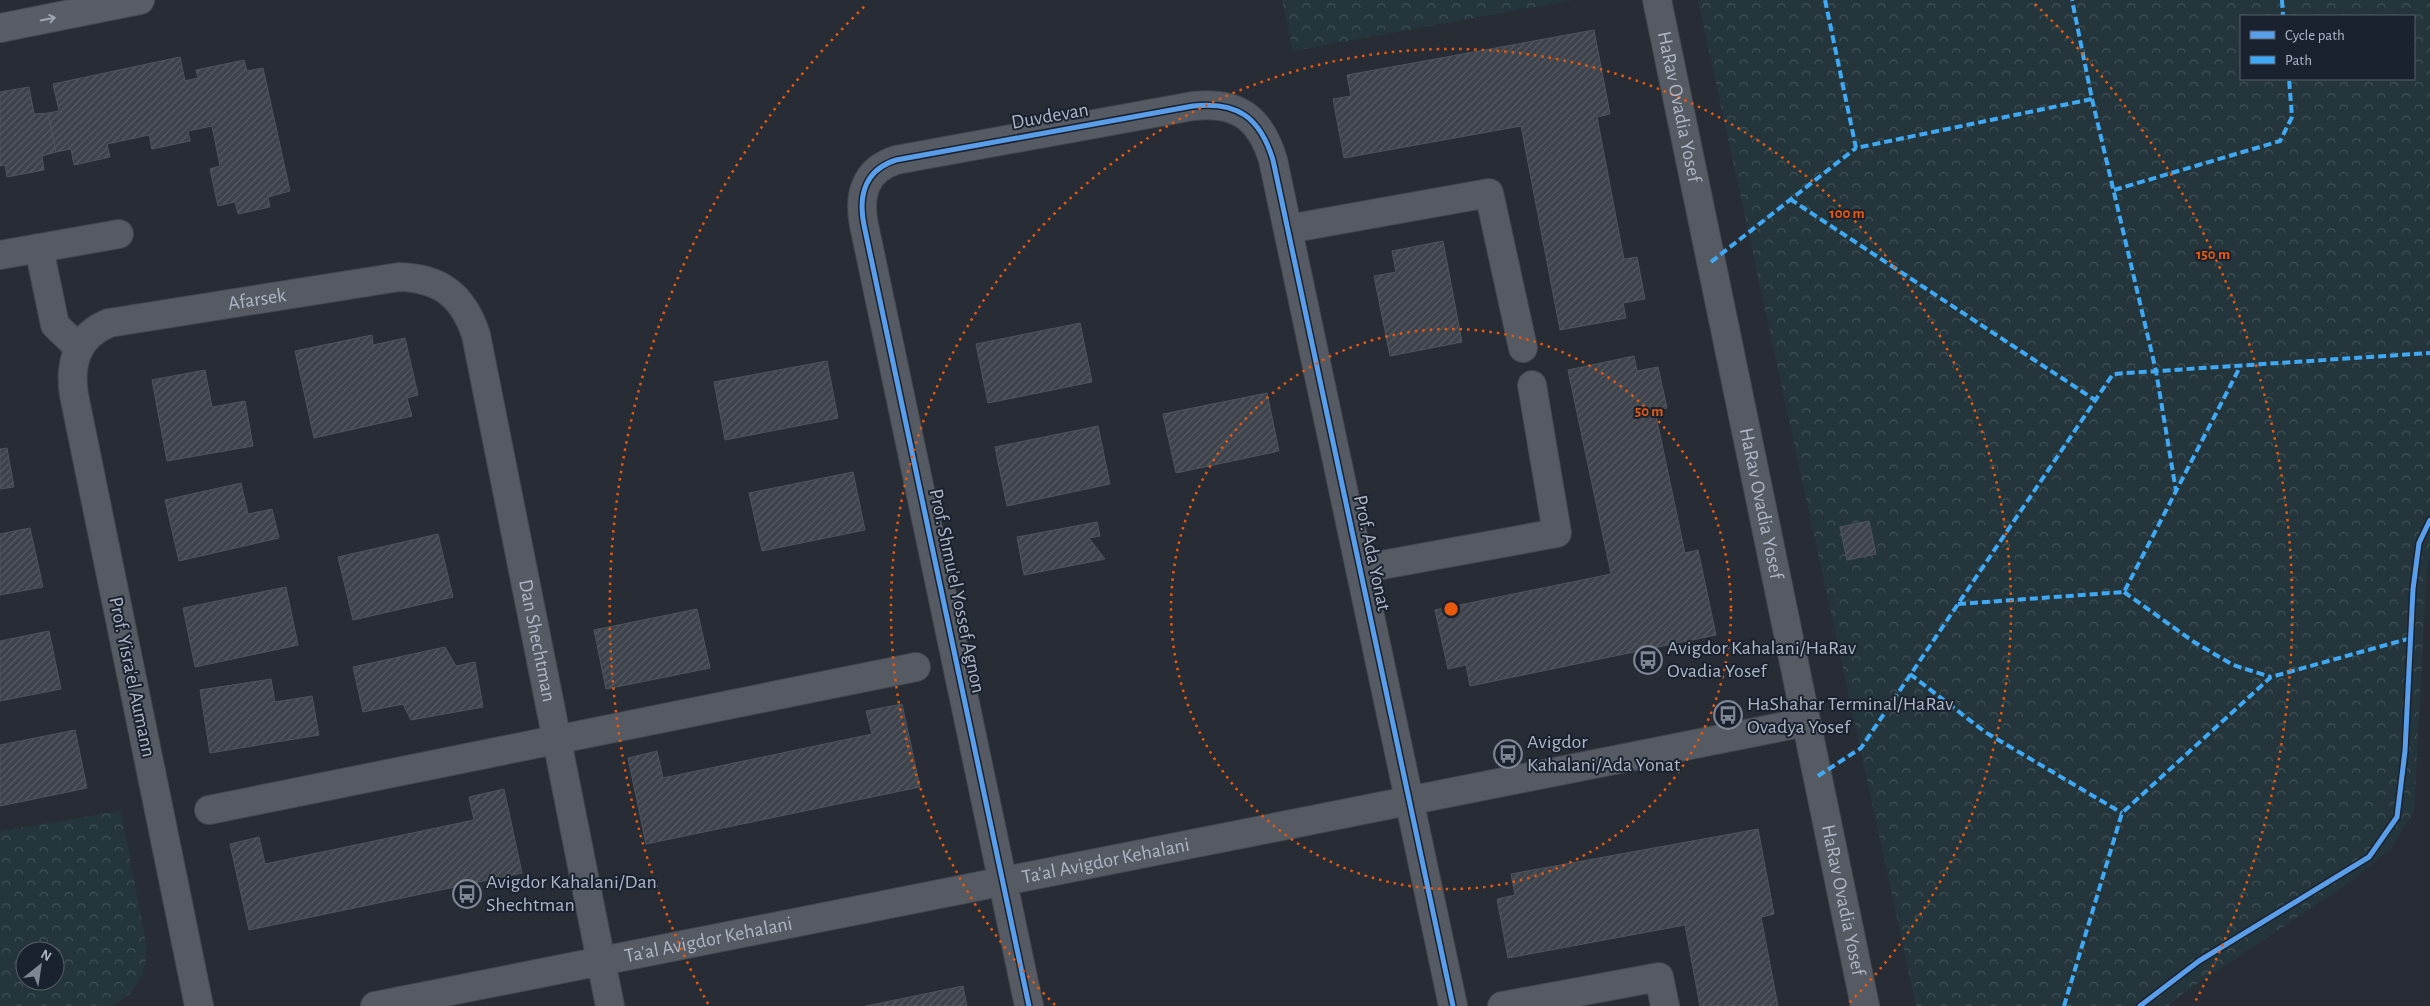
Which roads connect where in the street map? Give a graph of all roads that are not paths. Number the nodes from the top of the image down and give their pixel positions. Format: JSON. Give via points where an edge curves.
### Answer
{"nodes":[{"id":1,"x":140,"y":0,"type":"edge"},
{"id":2,"x":1657,"y":0,"type":"edge"},
{"id":3,"x":0,"y":28,"type":"edge"},
{"id":4,"x":1245,"y":114,"type":"joint"},
{"id":5,"x":867,"y":182,"type":"joint"},
{"id":6,"x":1288,"y":229,"type":"junction"},
{"id":7,"x":119,"y":234,"type":"dead end"},
{"id":8,"x":39,"y":248,"type":"junction"},
{"id":9,"x":0,"y":256,"type":"edge"},
{"id":10,"x":443,"y":288,"type":"joint"},
{"id":11,"x":79,"y":348,"type":"junction"},
{"id":12,"x":1523,"y":348,"type":"dead end"},
{"id":13,"x":1532,"y":385,"type":"dead end"},
{"id":14,"x":1360,"y":569,"type":"junction"},
{"id":15,"x":916,"y":667,"type":"dead end"},
{"id":16,"x":1806,"y":722,"type":"junction"},
{"id":17,"x":557,"y":739,"type":"junction"},
{"id":18,"x":1410,"y":800,"type":"junction"},
{"id":19,"x":209,"y":810,"type":"dead end"},
{"id":20,"x":1003,"y":881,"type":"junction"},
{"id":21,"x":601,"y":961,"type":"junction"},
{"id":22,"x":199,"y":1006,"type":"edge"},
{"id":23,"x":375,"y":1006,"type":"edge"},
{"id":24,"x":610,"y":1006,"type":"edge"},
{"id":25,"x":1029,"y":1006,"type":"edge"},
{"id":26,"x":1453,"y":1006,"type":"edge"},
{"id":27,"x":1502,"y":1006,"type":"edge"},
{"id":28,"x":1665,"y":1006,"type":"edge"},
{"id":29,"x":1865,"y":1006,"type":"edge"}],
"edges":[{"from":3,"to":1,"type":"main road","one_way":true},
{"from":2,"to":16,"type":"street","name":"HaRav Ovadia Yosef"},
{"from":4,"to":5,"type":"street","name":"Duvdevan","via":[[1227,106],[1211,104],[1134,116],[896,160],[878,168]]},
{"from":4,"to":6,"type":"street","name":"Prof. Ada Yonat","via":[[1259,128],[1269,148]]},
{"from":5,"to":20,"type":"street","name":"Prof. Shmu'el Yossef Agnon","via":[[862,198],[864,225]]},
{"from":6,"to":12,"type":"street","via":[[1489,193]]},
{"from":6,"to":14,"type":"street","name":"Prof. Ada Yonat"},
{"from":7,"to":8,"type":"street"},
{"from":8,"to":9,"type":"street"},
{"from":8,"to":11,"type":"street","via":[[55,325]]},
{"from":10,"to":11,"type":"street","name":"Afarsek","via":[[422,279],[386,278],[140,317],[99,327]]},
{"from":10,"to":17,"type":"street","name":"Dan Shechtman","via":[[464,307],[476,335]]},
{"from":11,"to":22,"type":"street","name":"Prof. Yisra'el Aumann","via":[[72,366],[74,395]]},
{"from":13,"to":14,"type":"street","via":[[1557,533]]},
{"from":14,"to":18,"type":"street","name":"Prof. Ada Yonat"},
{"from":15,"to":17,"type":"street"},
{"from":16,"to":18,"type":"street","name":"Ta'al Avigdor Kehalani"},
{"from":16,"to":29,"type":"street","name":"HaRav Ovadia Yosef"},
{"from":17,"to":19,"type":"street"},
{"from":17,"to":21,"type":"street","name":"Dan Shechtman"},
{"from":18,"to":20,"type":"street","name":"Ta'al Avigdor Kehalani"},
{"from":18,"to":26,"type":"street","name":"Prof. Ada Yonat"},
{"from":20,"to":21,"type":"street","name":"Ta'al Avigdor Kehalani"},
{"from":20,"to":25,"type":"street","name":"Prof. Shmu'el Yossef Agnon"},
{"from":21,"to":23,"type":"street","name":"Ta'al Avigdor Kehalani"},
{"from":21,"to":24,"type":"street","name":"Dan Shechtman"},
{"from":27,"to":28,"type":"street","via":[[1659,977]]}]}
